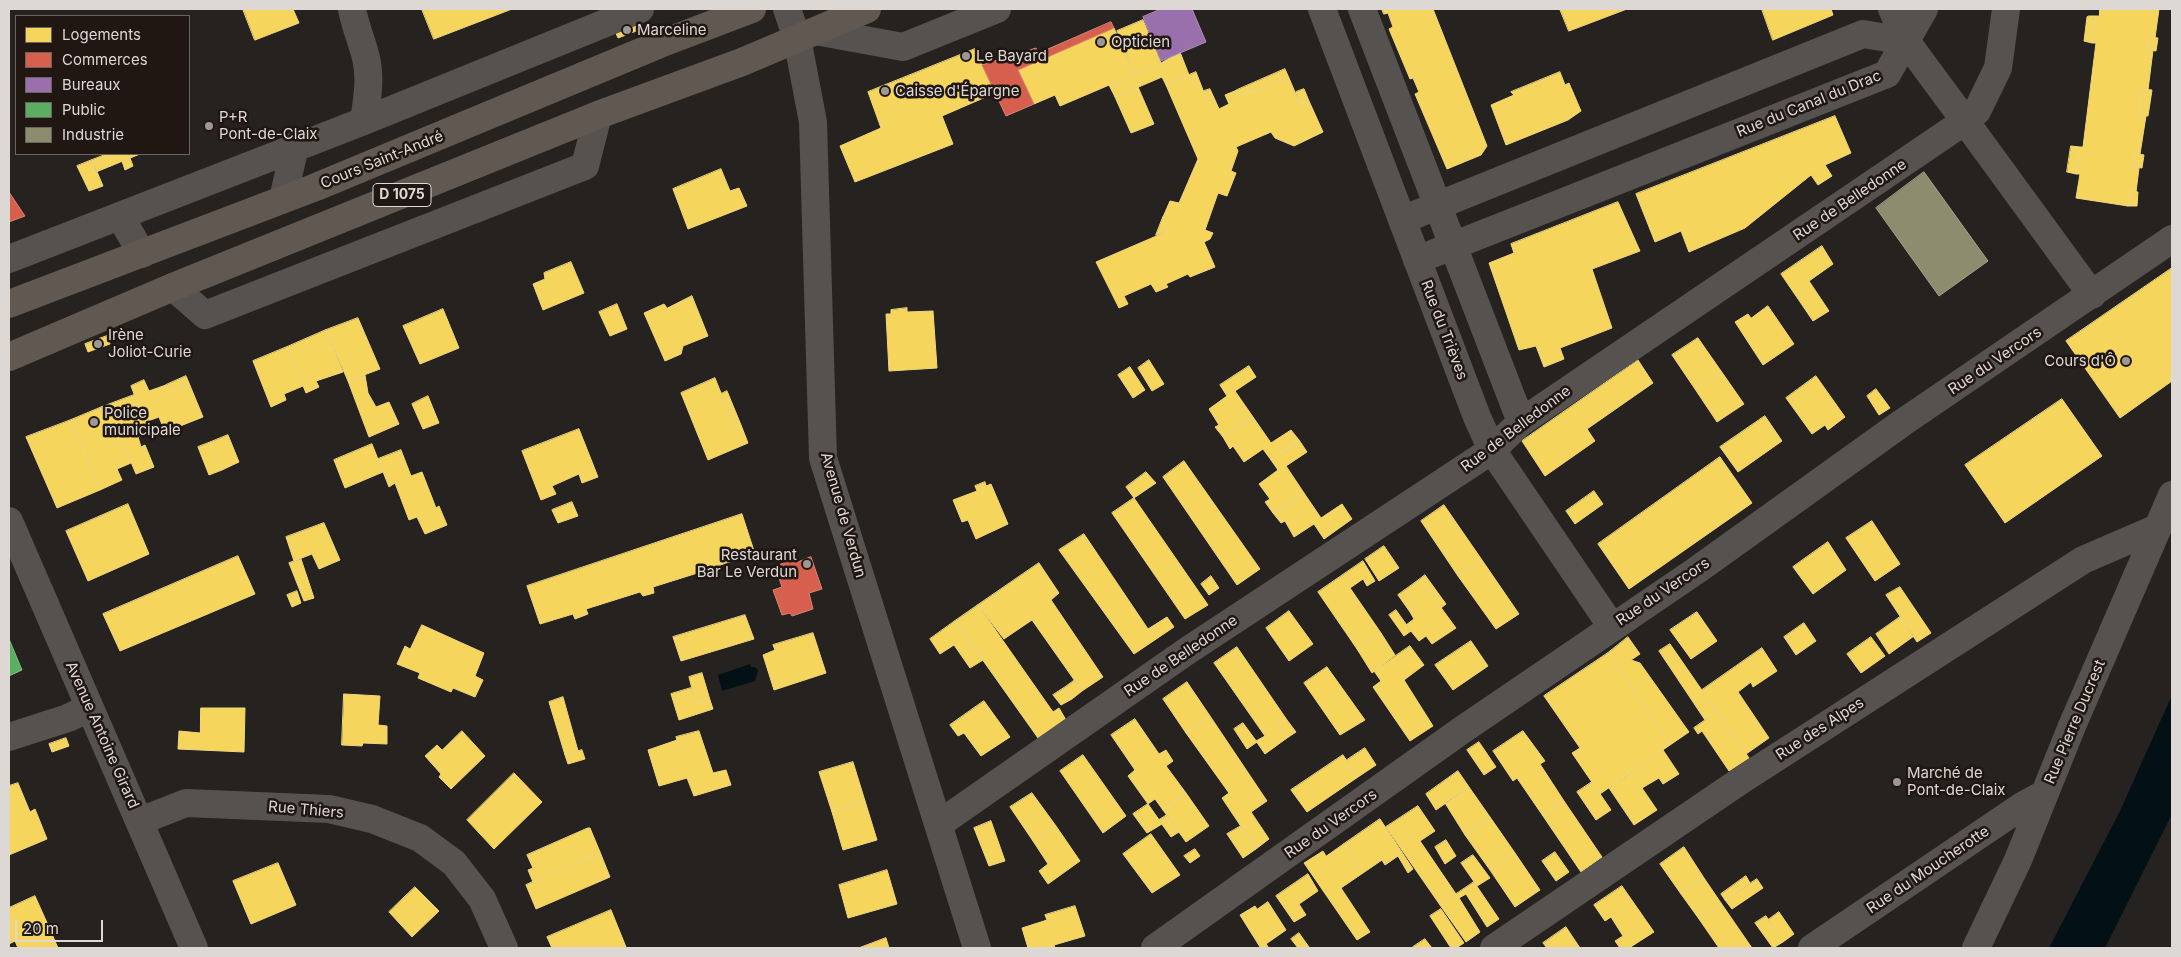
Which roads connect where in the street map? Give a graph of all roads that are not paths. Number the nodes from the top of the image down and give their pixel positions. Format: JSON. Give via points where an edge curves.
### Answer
{"nodes":[{"id":1,"x":352,"y":9,"type":"edge"},
{"id":2,"x":640,"y":9,"type":"edge"},
{"id":3,"x":752,"y":9,"type":"edge"},
{"id":4,"x":787,"y":9,"type":"edge"},
{"id":5,"x":867,"y":9,"type":"edge"},
{"id":6,"x":997,"y":9,"type":"edge"},
{"id":7,"x":1322,"y":9,"type":"edge"},
{"id":8,"x":1362,"y":9,"type":"edge"},
{"id":9,"x":1892,"y":9,"type":"edge"},
{"id":10,"x":1924,"y":9,"type":"edge"},
{"id":11,"x":2006,"y":9,"type":"edge"},
{"id":12,"x":806,"y":35,"type":"junction"},
{"id":13,"x":1906,"y":41,"type":"junction"},
{"id":14,"x":598,"y":115,"type":"junction"},
{"id":15,"x":364,"y":120,"type":"junction"},
{"id":16,"x":1965,"y":121,"type":"junction"},
{"id":17,"x":295,"y":146,"type":"junction"},
{"id":18,"x":283,"y":199,"type":"junction"},
{"id":19,"x":1437,"y":205,"type":"junction"},
{"id":20,"x":120,"y":216,"type":"junction"},
{"id":21,"x":1402,"y":220,"type":"junction"},
{"id":22,"x":2172,"y":239,"type":"edge"},
{"id":23,"x":1452,"y":245,"type":"junction"},
{"id":24,"x":142,"y":254,"type":"junction"},
{"id":25,"x":9,"y":259,"type":"edge"},
{"id":26,"x":1417,"y":260,"type":"junction"},
{"id":27,"x":173,"y":287,"type":"junction"},
{"id":28,"x":2092,"y":295,"type":"junction"},
{"id":29,"x":9,"y":304,"type":"edge"},
{"id":30,"x":9,"y":357,"type":"edge"},
{"id":31,"x":1521,"y":422,"type":"junction"},
{"id":32,"x":1492,"y":450,"type":"junction"},
{"id":33,"x":2172,"y":495,"type":"edge"},
{"id":34,"x":9,"y":521,"type":"edge"},
{"id":35,"x":2158,"y":528,"type":"junction"},
{"id":36,"x":1612,"y":627,"type":"junction"},
{"id":37,"x":89,"y":708,"type":"junction"},
{"id":38,"x":9,"y":736,"type":"edge"},
{"id":39,"x":2044,"y":794,"type":"junction"},
{"id":40,"x":140,"y":821,"type":"junction"},
{"id":41,"x":939,"y":824,"type":"junction"},
{"id":42,"x":194,"y":948,"type":"edge"},
{"id":43,"x":504,"y":948,"type":"edge"},
{"id":44,"x":977,"y":948,"type":"edge"},
{"id":45,"x":1156,"y":948,"type":"edge"},
{"id":46,"x":1494,"y":948,"type":"edge"},
{"id":47,"x":1812,"y":948,"type":"edge"},
{"id":48,"x":1976,"y":948,"type":"edge"}],
"edges":[{"from":1,"to":15,"type":"street","via":[[368,75]]},
{"from":2,"to":15,"type":"street"},
{"from":3,"to":18,"type":"main road","name":"Cours Saint-André","number":"D 1075"},
{"from":4,"to":12,"type":"street","name":"Avenue de Verdun"},
{"from":5,"to":12,"type":"main road","number":"D 1075"},
{"from":6,"to":12,"type":"street","via":[[903,46]]},
{"from":7,"to":21,"type":"street","name":"Rue du Trièves"},
{"from":8,"to":19,"type":"street"},
{"from":9,"to":13,"type":"street"},
{"from":10,"to":13,"type":"street","name":"Rue du Canal du Drac"},
{"from":11,"to":16,"type":"street","name":"Rue de Belledonne","via":[[1998,68],[1977,111]]},
{"from":12,"to":14,"type":"main road","number":"D 1075"},
{"from":12,"to":41,"type":"street","name":"Avenue de Verdun","via":[[812,122],[823,458]]},
{"from":13,"to":16,"type":"street"},
{"from":13,"to":19,"type":"street","via":[[1864,34]]},
{"from":13,"to":23,"type":"street","name":"Rue du Canal du Drac","via":[[1887,74]]},
{"from":14,"to":27,"type":"main road","number":"D 1075"},
{"from":14,"to":27,"type":"street","via":[[585,166],[205,315]]},
{"from":15,"to":17,"type":"street"},
{"from":16,"to":28,"type":"street"},
{"from":16,"to":31,"type":"street","name":"Rue de Belledonne"},
{"from":17,"to":18,"type":"street"},
{"from":17,"to":20,"type":"street"},
{"from":18,"to":24,"type":"main road","name":"Cours Saint-André","number":"D 1075"},
{"from":19,"to":21,"type":"street"},
{"from":19,"to":23,"type":"street"},
{"from":20,"to":24,"type":"street"},
{"from":20,"to":25,"type":"street"},
{"from":21,"to":26,"type":"street","name":"Rue du Trièves"},
{"from":22,"to":28,"type":"street","name":"Rue du Vercors"},
{"from":23,"to":26,"type":"street","name":"Rue du Canal du Drac"},
{"from":23,"to":31,"type":"street"},
{"from":24,"to":29,"type":"main road","name":"Cours Saint-André","number":"D 1075"},
{"from":26,"to":32,"type":"street","name":"Rue du Trièves"},
{"from":27,"to":30,"type":"main road","number":"D 1075"},
{"from":28,"to":36,"type":"street","name":"Rue du Vercors","via":[[1902,423]]},
{"from":31,"to":32,"type":"street","name":"Rue de Belledonne"},
{"from":32,"to":36,"type":"street","name":"Rue du Trièves"},
{"from":32,"to":41,"type":"street","name":"Rue de Belledonne","via":[[1187,651]]},
{"from":33,"to":35,"type":"street","name":"Rue Pierre Ducrest"},
{"from":34,"to":37,"type":"street","name":"Avenue Antoine Girard"},
{"from":35,"to":39,"type":"street","name":"Rue Pierre Ducrest"},
{"from":35,"to":46,"type":"street","name":"Rue des Alpes","via":[[2083,560],[1743,779]]},
{"from":36,"to":45,"type":"street","name":"Rue du Vercors"},
{"from":37,"to":38,"type":"street","via":[[68,718]]},
{"from":37,"to":40,"type":"street","name":"Avenue Antoine Girard"},
{"from":39,"to":47,"type":"street","name":"Rue du Moucherotte"},
{"from":39,"to":48,"type":"street","name":"Rue Pierre Ducrest","via":[[2018,860]]},
{"from":40,"to":42,"type":"street","name":"Avenue Antoine Girard"},
{"from":40,"to":43,"type":"street","name":"Rue Thiers","via":[[186,803],[329,809],[372,818],[420,838],[454,863],[482,899]]},
{"from":41,"to":44,"type":"street","name":"Avenue de Verdun"}]}
